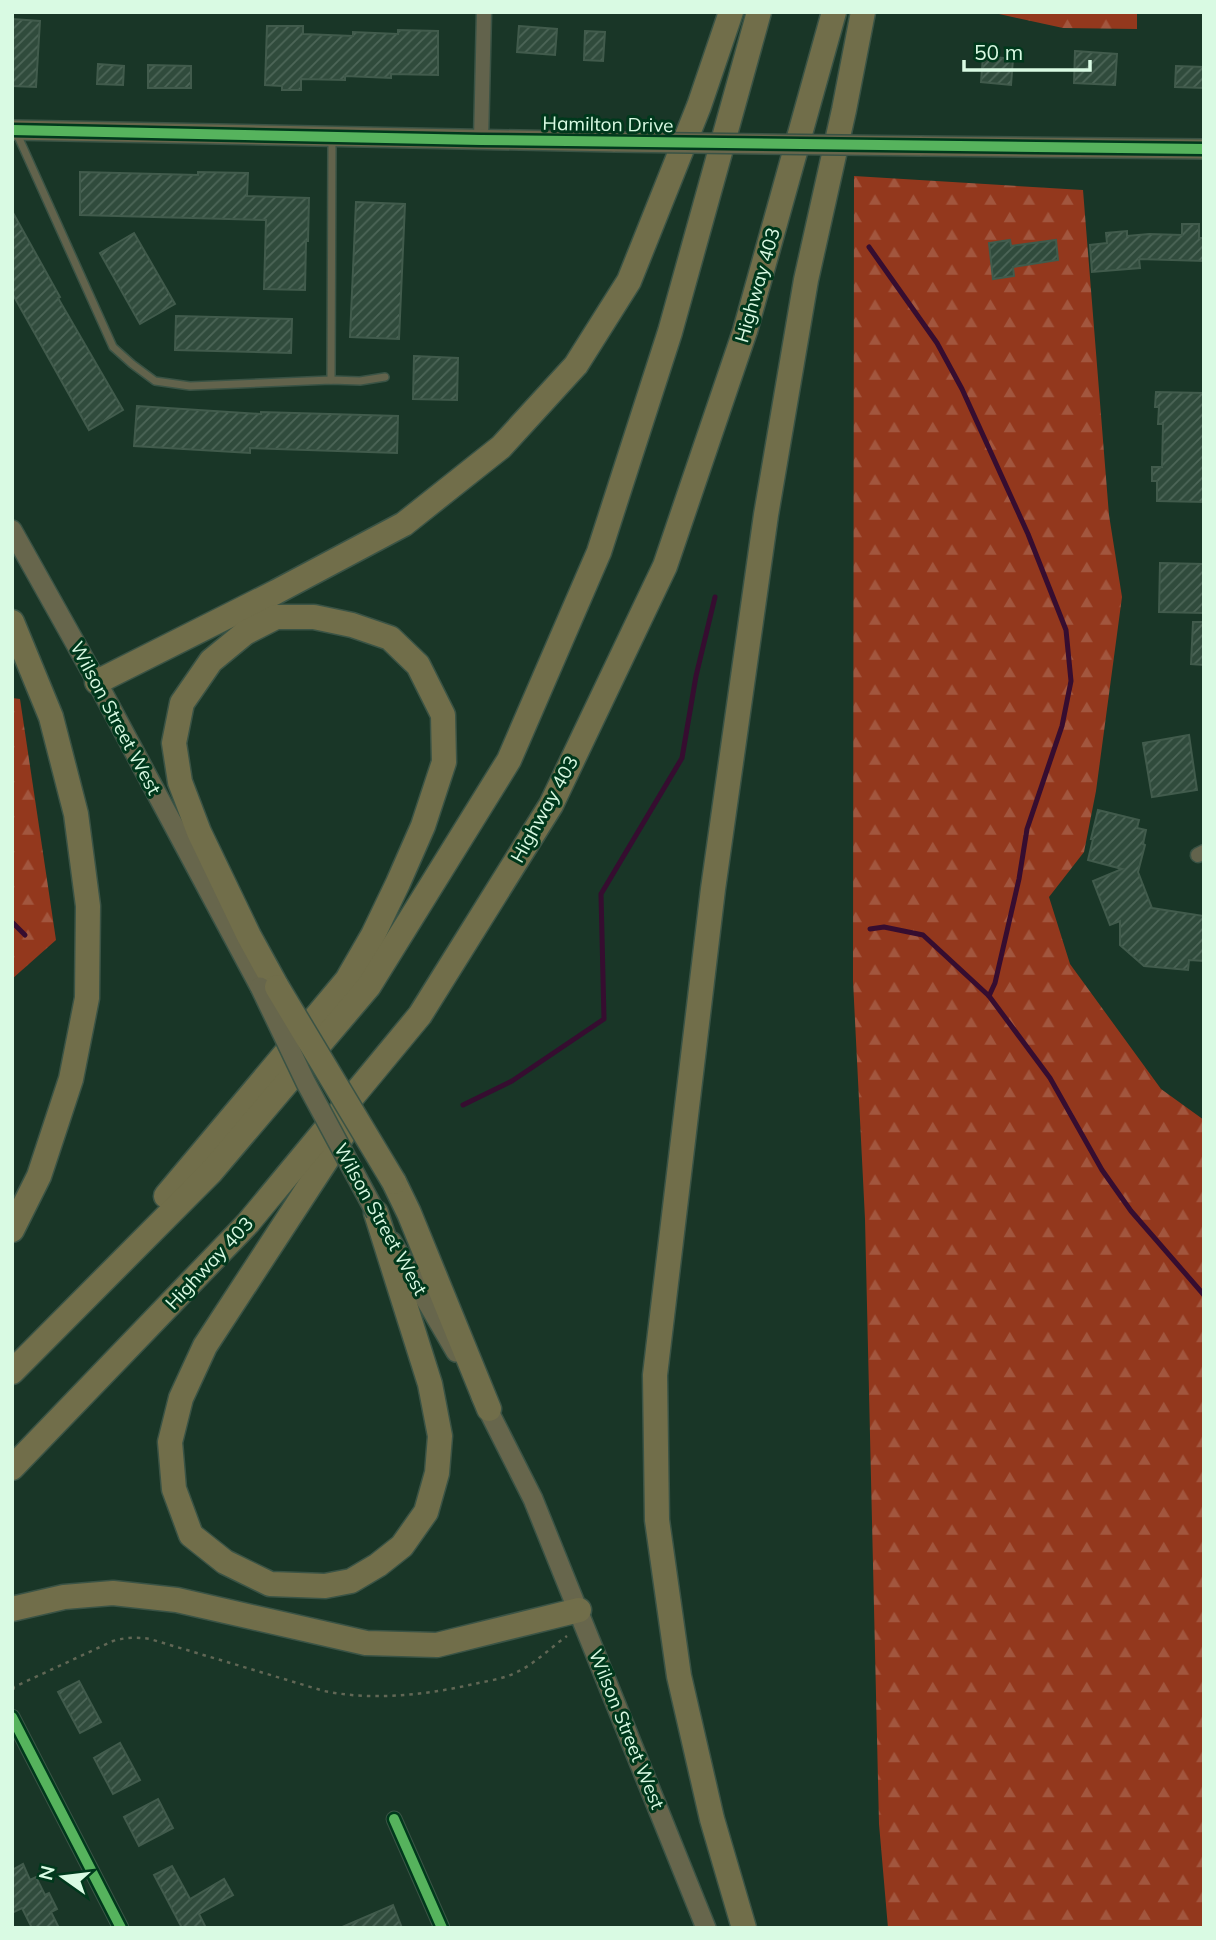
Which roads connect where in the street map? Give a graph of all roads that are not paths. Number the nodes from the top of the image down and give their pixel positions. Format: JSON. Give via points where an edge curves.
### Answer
{"nodes":[{"id":1,"x":484,"y":12,"type":"edge"},
{"id":2,"x":731,"y":12,"type":"edge"},
{"id":3,"x":759,"y":12,"type":"edge"},
{"id":4,"x":834,"y":12,"type":"edge"},
{"id":5,"x":863,"y":12,"type":"edge"},
{"id":6,"x":14,"y":130,"type":"edge"},
{"id":7,"x":332,"y":136,"type":"junction"},
{"id":8,"x":481,"y":140,"type":"junction"},
{"id":9,"x":1204,"y":149,"type":"edge"},
{"id":10,"x":385,"y":377,"type":"dead end"},
{"id":11,"x":331,"y":380,"type":"junction"},
{"id":12,"x":12,"y":530,"type":"edge"},
{"id":13,"x":12,"y":622,"type":"edge"},
{"id":14,"x":97,"y":682,"type":"junction"},
{"id":15,"x":269,"y":987,"type":"junction"},
{"id":16,"x":420,"y":1015,"type":"junction"},
{"id":17,"x":376,"y":1213,"type":"junction"},
{"id":18,"x":12,"y":1230,"type":"edge"},
{"id":19,"x":12,"y":1371,"type":"edge"},
{"id":20,"x":489,"y":1409,"type":"junction"},
{"id":21,"x":12,"y":1468,"type":"edge"},
{"id":22,"x":12,"y":1609,"type":"edge"},
{"id":23,"x":581,"y":1617,"type":"junction"},
{"id":24,"x":12,"y":1717,"type":"edge"},
{"id":25,"x":394,"y":1819,"type":"dead end"},
{"id":26,"x":121,"y":1928,"type":"edge"},
{"id":27,"x":442,"y":1928,"type":"edge"},
{"id":28,"x":706,"y":1928,"type":"edge"},
{"id":29,"x":744,"y":1928,"type":"edge"}],
"edges":[{"from":1,"to":8,"type":"street"},
{"from":2,"to":14,"type":"highway","via":[[629,281],[576,365],[501,447],[404,524]]},
{"from":3,"to":19,"type":"highway","via":[[670,332],[599,552],[509,760],[369,986],[211,1172]]},
{"from":4,"to":16,"type":"highway","name":"Highway 403","via":[[745,331],[665,566],[551,805]]},
{"from":5,"to":29,"type":"highway","via":[[807,280],[766,515],[713,889],[655,1375],[657,1520],[679,1676],[712,1818]]},
{"from":6,"to":7,"type":"main road","name":"Hamilton Drive"},
{"from":6,"to":11,"type":"lane","via":[[113,347],[132,364],[155,381],[190,386]]},
{"from":7,"to":8,"type":"main road","name":"Hamilton Drive"},
{"from":7,"to":11,"type":"lane"},
{"from":8,"to":9,"type":"main road","name":"Hamilton Drive","bridge":true},
{"from":10,"to":11,"type":"lane"},
{"from":12,"to":14,"type":"main road","name":"Wilson Street West"},
{"from":13,"to":18,"type":"highway","via":[[51,717],[76,814],[88,906],[87,998],[71,1079],[39,1176]]},
{"from":14,"to":15,"type":"main road","name":"Wilson Street West"},
{"from":15,"to":17,"type":"main road","name":"Wilson Street West","bridge":true,"via":[[306,1083]]},
{"from":15,"to":19,"type":"highway","via":[[199,832],[180,782],[174,743],[182,703],[211,661],[244,633],[276,617],[314,617],[390,638],[418,665],[443,715],[444,762],[423,825],[373,935],[347,980]]},
{"from":15,"to":20,"type":"highway","bridge":true,"via":[[394,1182]]},
{"from":16,"to":17,"type":"highway","via":[[205,1346],[178,1409],[170,1442],[174,1489],[191,1535],[225,1562],[270,1584],[325,1586],[351,1581],[402,1546],[426,1512],[437,1473],[440,1436],[430,1384]]},
{"from":16,"to":21,"type":"highway","name":"Highway 403","via":[[248,1223]]},
{"from":17,"to":20,"type":"main road","name":"Wilson Street West"},
{"from":20,"to":23,"type":"main road","name":"Wilson Street West","via":[[533,1499]]},
{"from":22,"to":23,"type":"highway","via":[[64,1597],[113,1593],[177,1600],[366,1643],[437,1645]]},
{"from":23,"to":28,"type":"main road","name":"Wilson Street West"},
{"from":24,"to":26,"type":"street"},
{"from":25,"to":27,"type":"street"}]}
